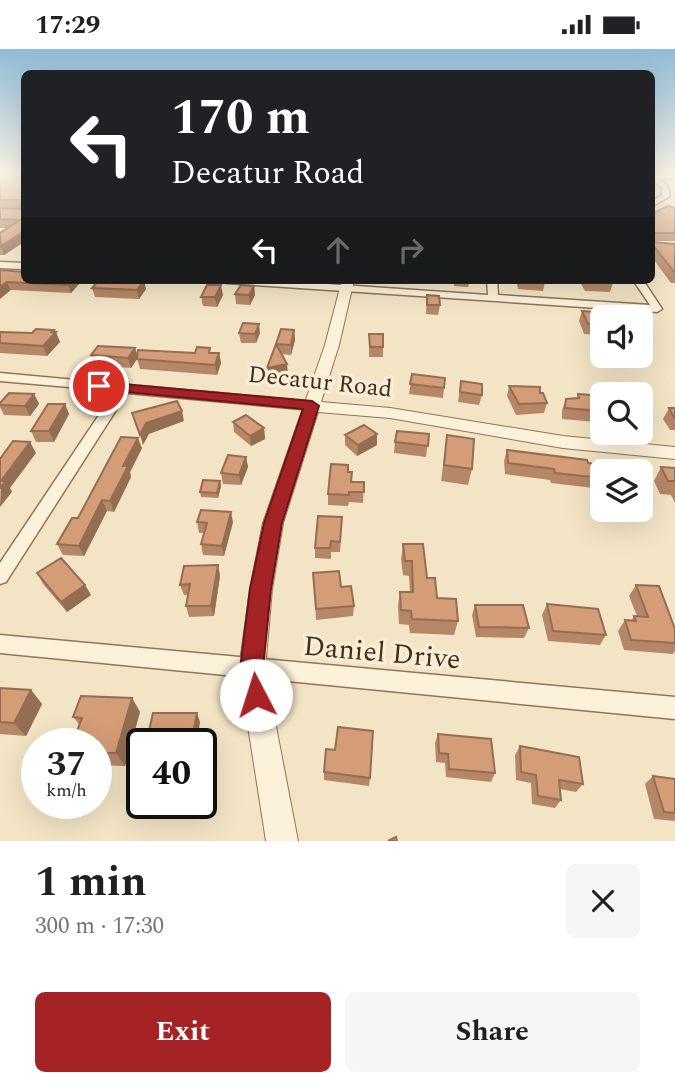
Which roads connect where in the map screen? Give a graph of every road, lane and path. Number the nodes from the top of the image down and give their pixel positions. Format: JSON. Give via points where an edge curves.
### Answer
{"nodes":[{"id":1,"x":0,"y":265,"type":"edge"},
{"id":2,"x":21,"y":266,"type":"edge"},
{"id":3,"x":346,"y":284,"type":"edge"},
{"id":4,"x":492,"y":284,"type":"edge"},
{"id":5,"x":641,"y":284,"type":"edge"},
{"id":6,"x":494,"y":299,"type":"junction"},
{"id":7,"x":0,"y":377,"type":"edge"},
{"id":8,"x":124,"y":388,"type":"junction"},
{"id":9,"x":312,"y":406,"type":"junction"},
{"id":10,"x":675,"y":453,"type":"edge"},
{"id":11,"x":0,"y":577,"type":"edge"},
{"id":12,"x":0,"y":644,"type":"edge"},
{"id":13,"x":252,"y":669,"type":"junction"},
{"id":14,"x":675,"y":708,"type":"edge"},
{"id":15,"x":282,"y":841,"type":"edge"}],
"edges":[{"from":1,"to":2,"type":"street"},
{"from":3,"to":6,"type":"street"},
{"from":3,"to":9,"type":"street"},
{"from":4,"to":6,"type":"street"},
{"from":5,"to":6,"type":"street","via":[[657,310]]},
{"from":7,"to":8,"type":"street","name":"Decatur Road"},
{"from":8,"to":9,"type":"street","name":"Decatur Road"},
{"from":8,"to":11,"type":"street"},
{"from":9,"to":10,"type":"street","name":"Decatur Road"},
{"from":9,"to":13,"type":"street","via":[[273,523]]},
{"from":12,"to":13,"type":"street","name":"Daniel Drive"},
{"from":13,"to":14,"type":"street","name":"Daniel Drive"},
{"from":13,"to":15,"type":"street"}]}
